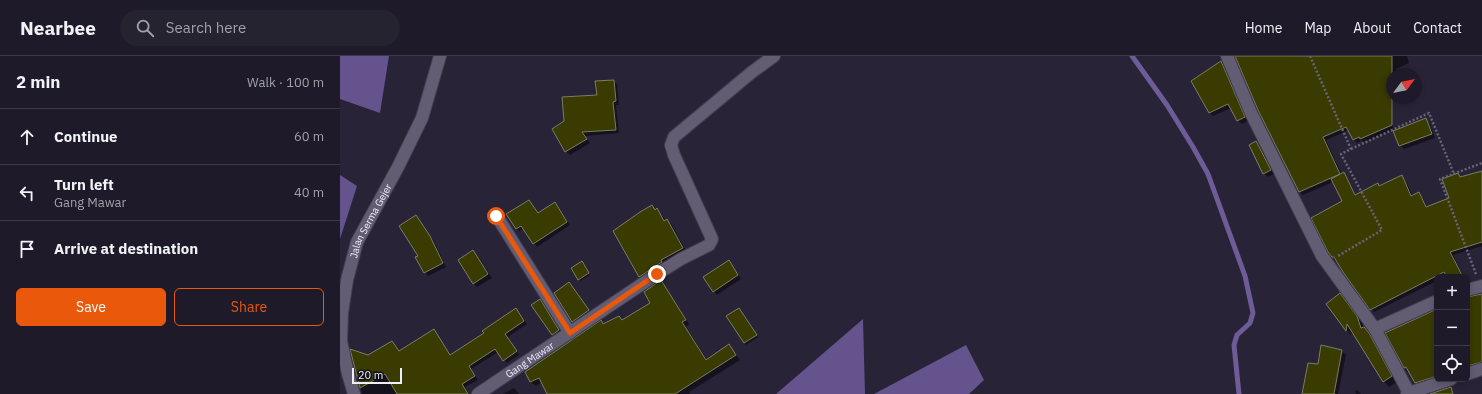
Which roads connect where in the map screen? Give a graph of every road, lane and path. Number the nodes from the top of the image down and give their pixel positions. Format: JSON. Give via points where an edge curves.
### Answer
{"nodes":[{"id":1,"x":440,"y":56,"type":"edge"},
{"id":2,"x":774,"y":56,"type":"edge"},
{"id":3,"x":1227,"y":56,"type":"edge"},
{"id":4,"x":1310,"y":56,"type":"edge"},
{"id":5,"x":1351,"y":149,"type":"junction"},
{"id":6,"x":1482,"y":164,"type":"edge"},
{"id":7,"x":1454,"y":174,"type":"junction"},
{"id":8,"x":496,"y":216,"type":"dead end"},
{"id":9,"x":1327,"y":262,"type":"junction"},
{"id":10,"x":1481,"y":286,"type":"edge"},
{"id":11,"x":1470,"y":289,"type":"edge"},
{"id":12,"x":1434,"y":302,"type":"edge"},
{"id":13,"x":1375,"y":329,"type":"junction"},
{"id":14,"x":570,"y":333,"type":"junction"},
{"id":15,"x":1482,"y":369,"type":"edge"},
{"id":16,"x":1470,"y":373,"type":"edge"},
{"id":17,"x":1443,"y":382,"type":"edge"},
{"id":18,"x":1408,"y":393,"type":"edge"},
{"id":19,"x":354,"y":394,"type":"edge"},
{"id":20,"x":478,"y":394,"type":"edge"}],
"edges":[{"from":1,"to":19,"type":"street","name":"Jalan Serma Gejer","via":[[422,118],[357,242],[349,272],[342,313],[341,341]]},
{"from":2,"to":14,"type":"street","name":"Gang Mawar","via":[[674,137],[671,145],[712,239],[709,245],[681,259]]},
{"from":3,"to":9,"type":"street","via":[[1251,113]]},
{"from":4,"to":5,"type":"path"},
{"from":5,"to":7,"type":"path","via":[[1429,113]]},
{"from":5,"to":9,"type":"path","via":[[1341,154],[1382,230]]},
{"from":6,"to":7,"type":"path"},
{"from":7,"to":10,"type":"path","via":[[1440,179]]},
{"from":8,"to":14,"type":"street"},
{"from":9,"to":13,"type":"street"},
{"from":10,"to":11,"type":"street"},
{"from":12,"to":13,"type":"street"},
{"from":13,"to":18,"type":"street"},
{"from":14,"to":20,"type":"street","name":"Gang Mawar"},
{"from":15,"to":16,"type":"street"},
{"from":17,"to":18,"type":"street"}]}
